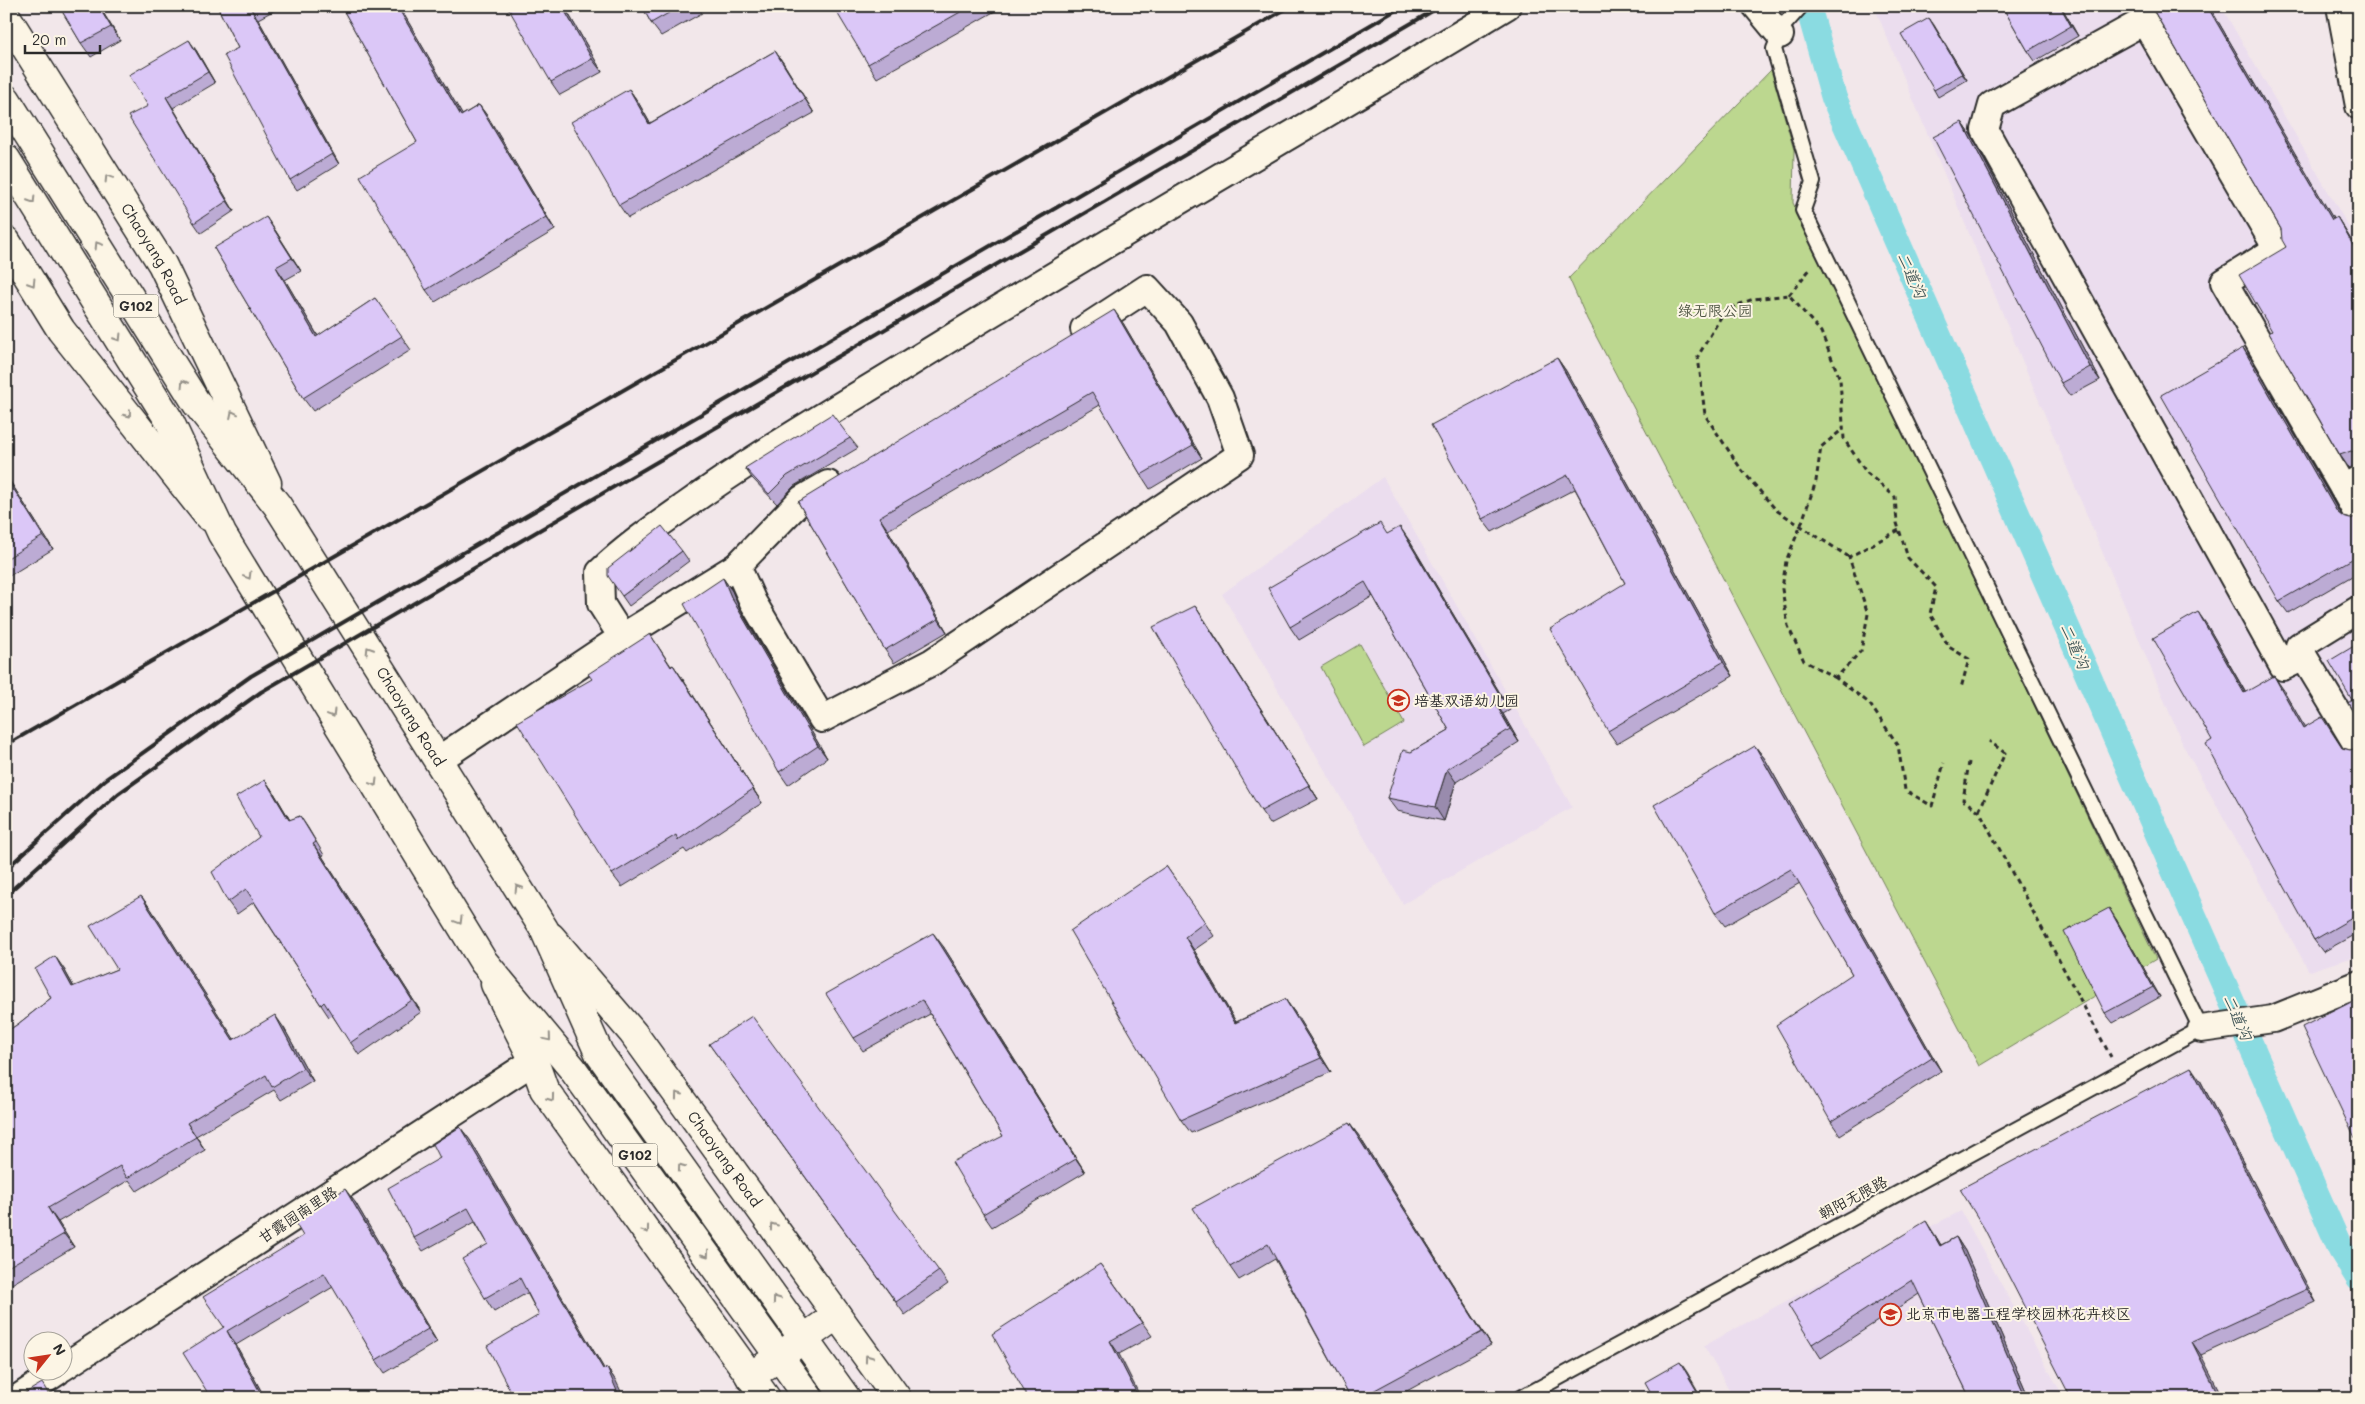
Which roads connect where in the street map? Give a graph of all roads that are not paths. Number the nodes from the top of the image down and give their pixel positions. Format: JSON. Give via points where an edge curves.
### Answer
{"nodes":[{"id":1,"x":1506,"y":6,"type":"edge"},
{"id":2,"x":1756,"y":6,"type":"edge"},
{"id":3,"x":1800,"y":6,"type":"edge"},
{"id":4,"x":2340,"y":6,"type":"edge"},
{"id":5,"x":6,"y":16,"type":"edge"},
{"id":6,"x":1782,"y":30,"type":"junction"},
{"id":7,"x":6,"y":99,"type":"edge"},
{"id":8,"x":2359,"y":106,"type":"edge"},
{"id":9,"x":6,"y":159,"type":"edge"},
{"id":10,"x":6,"y":241,"type":"edge"},
{"id":11,"x":1065,"y":341,"type":"edge"},
{"id":12,"x":845,"y":474,"type":"edge"},
{"id":13,"x":2351,"y":483,"type":"edge"},
{"id":14,"x":277,"y":505,"type":"junction"},
{"id":15,"x":2359,"y":517,"type":"edge"},
{"id":16,"x":222,"y":534,"type":"junction"},
{"id":17,"x":737,"y":566,"type":"junction"},
{"id":18,"x":2359,"y":609,"type":"edge"},
{"id":19,"x":622,"y":637,"type":"junction"},
{"id":20,"x":2304,"y":657,"type":"junction"},
{"id":21,"x":2359,"y":748,"type":"edge"},
{"id":22,"x":438,"y":760,"type":"junction"},
{"id":23,"x":544,"y":929,"type":"junction"},
{"id":24,"x":483,"y":961,"type":"junction"},
{"id":25,"x":2359,"y":984,"type":"edge"},
{"id":26,"x":2202,"y":1028,"type":"junction"},
{"id":27,"x":534,"y":1061,"type":"junction"},
{"id":28,"x":837,"y":1316,"type":"junction"},
{"id":29,"x":804,"y":1339,"type":"junction"},
{"id":30,"x":779,"y":1356,"type":"junction"},
{"id":31,"x":72,"y":1361,"type":"edge"},
{"id":32,"x":42,"y":1382,"type":"edge"},
{"id":33,"x":758,"y":1387,"type":"edge"},
{"id":34,"x":18,"y":1398,"type":"edge"},
{"id":35,"x":809,"y":1398,"type":"edge"},
{"id":36,"x":846,"y":1398,"type":"edge"},
{"id":37,"x":896,"y":1398,"type":"edge"},
{"id":38,"x":1521,"y":1398,"type":"edge"}],
"edges":[{"from":1,"to":19,"type":"street","via":[[1012,299],[706,491],[621,552],[600,572],[601,604]]},
{"from":2,"to":6,"type":"street"},
{"from":3,"to":6,"type":"lane"},
{"from":4,"to":8,"type":"street"},
{"from":14,"to":5,"type":"main road","name":"Chaoyang Road","one_way":true,"via":[[162,264]]},
{"from":6,"to":26,"type":"lane","via":[[1774,48],[1813,182],[1802,210]]},
{"from":14,"to":7,"type":"main road","name":"Chaoyang Road","number":"G102","one_way":true,"via":[[197,404]]},
{"from":9,"to":16,"type":"main road","number":"G102","one_way":true,"via":[[169,420]]},
{"from":10,"to":16,"type":"main road","one_way":true,"via":[[61,330]]},
{"from":11,"to":17,"type":"street","via":[[1147,288],[1179,323],[1220,398],[1240,456],[932,662],[822,719],[753,602]]},
{"from":12,"to":17,"type":"street","via":[[802,499]]},
{"from":13,"to":15,"type":"street"},
{"from":13,"to":20,"type":"street","via":[[2224,282],[2277,249],[2144,21],[1992,105],[1985,130],[2283,667]]},
{"from":22,"to":14,"type":"main road","name":"Chaoyang Road","number":"G102","one_way":true},
{"from":16,"to":24,"type":"main road","number":"G102","one_way":true},
{"from":17,"to":19,"type":"street"},
{"from":18,"to":20,"type":"street","via":[[2299,646]]},
{"from":19,"to":22,"type":"street"},
{"from":20,"to":21,"type":"street"},
{"from":23,"to":22,"type":"main road","name":"Chaoyang Road","number":"G102","one_way":true},
{"from":28,"to":23,"type":"main road","name":"Chaoyang Road","one_way":true,"via":[[633,1034]]},
{"from":29,"to":23,"type":"main road","name":"Chaoyang Road","number":"G102","one_way":true,"via":[[599,1053]]},
{"from":24,"to":27,"type":"main road"},
{"from":24,"to":30,"type":"main road","number":"G102","one_way":true,"via":[[572,1068]]},
{"from":25,"to":26,"type":"street","via":[[2273,1019]]},
{"from":26,"to":38,"type":"lane","name":"朝阳无限路"},
{"from":27,"to":31,"type":"street","name":"甘露园南里路"},
{"from":27,"to":33,"type":"main road","one_way":true,"via":[[544,1089]]},
{"from":28,"to":29,"type":"main road"},
{"from":37,"to":28,"type":"main road","name":"Chaoyang Road","one_way":true},
{"from":29,"to":30,"type":"main road"},
{"from":29,"to":36,"type":"main road","name":"Chaoyang Road","number":"G102"},
{"from":30,"to":33,"type":"main road"},
{"from":30,"to":35,"type":"main road","number":"G102"},
{"from":32,"to":34,"type":"street"}]}
